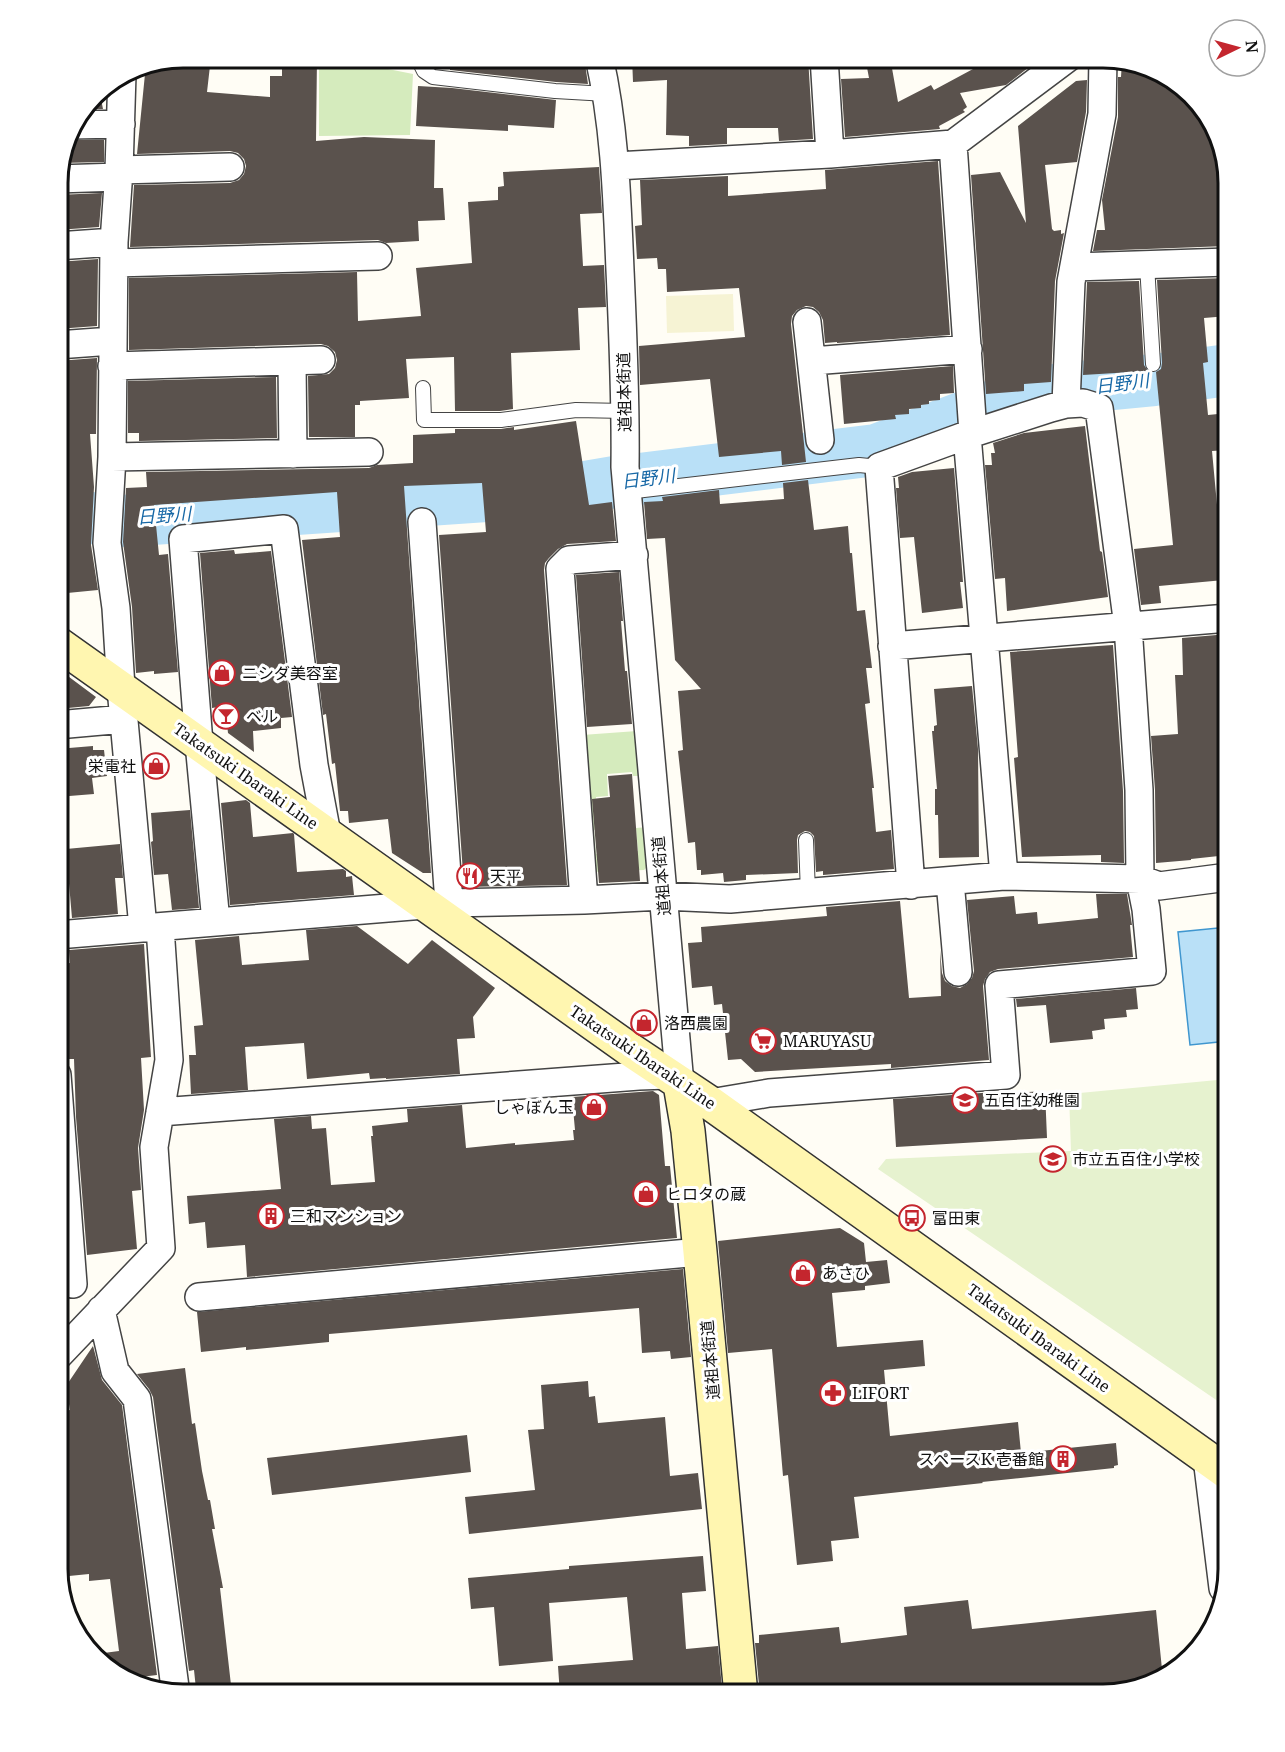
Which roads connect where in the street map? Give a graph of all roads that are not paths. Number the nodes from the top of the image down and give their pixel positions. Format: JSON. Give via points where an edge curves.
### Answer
{"nodes":[{"id":1,"x":423,"y":68,"type":"edge"},
{"id":2,"x":601,"y":68,"type":"edge"},
{"id":3,"x":825,"y":68,"type":"edge"},
{"id":4,"x":1051,"y":68,"type":"edge"},
{"id":5,"x":1103,"y":68,"type":"edge"},
{"id":6,"x":122,"y":85,"type":"edge"},
{"id":7,"x":607,"y":94,"type":"junction"},
{"id":8,"x":121,"y":124,"type":"junction"},
{"id":9,"x":83,"y":125,"type":"edge"},
{"id":10,"x":953,"y":144,"type":"junction"},
{"id":11,"x":830,"y":154,"type":"junction"},
{"id":12,"x":616,"y":166,"type":"junction"},
{"id":13,"x":230,"y":167,"type":"dead end"},
{"id":14,"x":119,"y":173,"type":"junction"},
{"id":15,"x":68,"y":178,"type":"edge"},
{"id":16,"x":68,"y":247,"type":"edge"},
{"id":17,"x":114,"y":252,"type":"junction"},
{"id":18,"x":378,"y":256,"type":"dead end"},
{"id":19,"x":1218,"y":262,"type":"edge"},
{"id":20,"x":1148,"y":265,"type":"junction"},
{"id":21,"x":1074,"y":267,"type":"junction"},
{"id":22,"x":807,"y":322,"type":"dead end"},
{"id":23,"x":68,"y":347,"type":"edge"},
{"id":24,"x":968,"y":350,"type":"junction"},
{"id":25,"x":112,"y":354,"type":"junction"},
{"id":26,"x":321,"y":360,"type":"dead end"},
{"id":27,"x":292,"y":361,"type":"junction"},
{"id":28,"x":812,"y":362,"type":"junction"},
{"id":29,"x":1153,"y":364,"type":"dead end"},
{"id":30,"x":423,"y":388,"type":"dead end"},
{"id":31,"x":1067,"y":392,"type":"junction"},
{"id":32,"x":626,"y":411,"type":"junction"},
{"id":33,"x":970,"y":434,"type":"junction"},
{"id":34,"x":369,"y":452,"type":"dead end"},
{"id":35,"x":293,"y":454,"type":"junction"},
{"id":36,"x":826,"y":455,"type":"junction"},
{"id":37,"x":111,"y":457,"type":"junction"},
{"id":38,"x":879,"y":467,"type":"junction"},
{"id":39,"x":627,"y":485,"type":"junction"},
{"id":40,"x":422,"y":522,"type":"dead end"},
{"id":41,"x":634,"y":555,"type":"junction"},
{"id":42,"x":1218,"y":619,"type":"edge"},
{"id":43,"x":1128,"y":626,"type":"junction"},
{"id":44,"x":984,"y":637,"type":"junction"},
{"id":45,"x":892,"y":646,"type":"junction"},
{"id":46,"x":68,"y":653,"type":"edge"},
{"id":47,"x":122,"y":704,"type":"junction"},
{"id":48,"x":68,"y":721,"type":"edge"},
{"id":49,"x":199,"y":743,"type":"junction"},
{"id":50,"x":327,"y":834,"type":"junction"},
{"id":51,"x":806,"y":840,"type":"dead end"},
{"id":52,"x":1004,"y":876,"type":"junction"},
{"id":53,"x":1218,"y":878,"type":"edge"},
{"id":54,"x":1140,"y":879,"type":"junction"},
{"id":55,"x":950,"y":881,"type":"junction"},
{"id":56,"x":911,"y":885,"type":"junction"},
{"id":57,"x":808,"y":893,"type":"junction"},
{"id":58,"x":663,"y":896,"type":"junction"},
{"id":59,"x":585,"y":900,"type":"junction"},
{"id":60,"x":437,"y":904,"type":"junction"},
{"id":61,"x":216,"y":922,"type":"junction"},
{"id":62,"x":152,"y":928,"type":"junction"},
{"id":63,"x":68,"y":934,"type":"edge"},
{"id":64,"x":958,"y":972,"type":"dead end"},
{"id":65,"x":674,"y":1080,"type":"junction"},
{"id":66,"x":710,"y":1103,"type":"junction"},
{"id":67,"x":160,"y":1112,"type":"junction"},
{"id":68,"x":700,"y":1252,"type":"junction"},
{"id":69,"x":68,"y":1285,"type":"edge"},
{"id":70,"x":122,"y":1288,"type":"junction"},
{"id":71,"x":199,"y":1297,"type":"dead end"},
{"id":72,"x":102,"y":1310,"type":"junction"},
{"id":73,"x":68,"y":1346,"type":"edge"},
{"id":74,"x":1217,"y":1465,"type":"edge"},
{"id":75,"x":1218,"y":1485,"type":"edge"},
{"id":76,"x":175,"y":1684,"type":"edge"},
{"id":77,"x":734,"y":1684,"type":"edge"}],
"edges":[{"from":1,"to":7,"type":"lane","via":[[433,77]]},
{"from":2,"to":7,"type":"street","name":"道祖本街道"},
{"from":3,"to":11,"type":"street"},
{"from":4,"to":10,"type":"street"},
{"from":5,"to":21,"type":"street","via":[[1102,114]]},
{"from":6,"to":8,"type":"street"},
{"from":7,"to":12,"type":"street","name":"道祖本街道"},
{"from":8,"to":9,"type":"street"},
{"from":8,"to":14,"type":"street"},
{"from":10,"to":11,"type":"street"},
{"from":10,"to":24,"type":"street"},
{"from":11,"to":12,"type":"street"},
{"from":12,"to":32,"type":"street","name":"道祖本街道"},
{"from":13,"to":14,"type":"street"},
{"from":14,"to":15,"type":"street"},
{"from":14,"to":17,"type":"street"},
{"from":16,"to":17,"type":"street"},
{"from":17,"to":18,"type":"street"},
{"from":17,"to":25,"type":"street"},
{"from":19,"to":20,"type":"street"},
{"from":20,"to":21,"type":"street"},
{"from":20,"to":29,"type":"lane"},
{"from":21,"to":31,"type":"street"},
{"from":22,"to":28,"type":"street"},
{"from":23,"to":25,"type":"street"},
{"from":24,"to":28,"type":"street"},
{"from":24,"to":33,"type":"street"},
{"from":25,"to":27,"type":"street"},
{"from":25,"to":37,"type":"street"},
{"from":26,"to":27,"type":"street"},
{"from":27,"to":35,"type":"street"},
{"from":28,"to":36,"type":"street"},
{"from":30,"to":32,"type":"lane","via":[[424,420],[501,420],[576,411]]},
{"from":31,"to":33,"type":"street"},
{"from":31,"to":43,"type":"street","via":[[1099,408]]},
{"from":32,"to":39,"type":"street","name":"道祖本街道"},
{"from":33,"to":38,"type":"street"},
{"from":33,"to":44,"type":"street"},
{"from":34,"to":35,"type":"street"},
{"from":35,"to":37,"type":"street"},
{"from":36,"to":38,"type":"lane"},
{"from":36,"to":39,"type":"lane"},
{"from":37,"to":47,"type":"street","via":[[108,551]]},
{"from":38,"to":45,"type":"street"},
{"from":39,"to":41,"type":"street","name":"道祖本街道"},
{"from":40,"to":60,"type":"street"},
{"from":41,"to":58,"type":"street","name":"道祖本街道"},
{"from":41,"to":59,"type":"street","via":[[569,560],[560,569]]},
{"from":42,"to":43,"type":"street"},
{"from":43,"to":44,"type":"street"},
{"from":43,"to":54,"type":"street","via":[[1139,790]]},
{"from":44,"to":45,"type":"street"},
{"from":44,"to":52,"type":"street"},
{"from":45,"to":56,"type":"street"},
{"from":46,"to":47,"type":"main road","name":"Takatsuki Ibaraki Line"},
{"from":47,"to":48,"type":"street"},
{"from":47,"to":49,"type":"main road","name":"Takatsuki Ibaraki Line"},
{"from":47,"to":62,"type":"street"},
{"from":49,"to":50,"type":"main road","name":"Takatsuki Ibaraki Line"},
{"from":49,"to":50,"type":"street","via":[[183,539],[284,529],[314,765]]},
{"from":49,"to":61,"type":"street"},
{"from":50,"to":60,"type":"main road","name":"Takatsuki Ibaraki Line"},
{"from":51,"to":57,"type":"lane"},
{"from":52,"to":54,"type":"street"},
{"from":52,"to":55,"type":"street"},
{"from":53,"to":54,"type":"street","via":[[1159,886]]},
{"from":54,"to":66,"type":"street","via":[[1152,971],[999,985],[1006,1075],[769,1093]]},
{"from":55,"to":56,"type":"street"},
{"from":55,"to":64,"type":"street"},
{"from":56,"to":57,"type":"street"},
{"from":57,"to":58,"type":"street","via":[[730,899]]},
{"from":58,"to":59,"type":"street"},
{"from":58,"to":65,"type":"street","name":"道祖本街道"},
{"from":59,"to":60,"type":"street"},
{"from":60,"to":61,"type":"street"},
{"from":60,"to":65,"type":"main road","name":"Takatsuki Ibaraki Line"},
{"from":61,"to":62,"type":"street"},
{"from":62,"to":63,"type":"street"},
{"from":62,"to":67,"type":"street","via":[[169,1060]]},
{"from":65,"to":66,"type":"main road","name":"Takatsuki Ibaraki Line"},
{"from":65,"to":67,"type":"street","via":[[639,1076]]},
{"from":65,"to":68,"type":"main road","name":"道祖本街道","via":[[688,1131]]},
{"from":66,"to":74,"type":"main road","name":"Takatsuki Ibaraki Line"},
{"from":67,"to":70,"type":"street","via":[[154,1147],[161,1248]]},
{"from":68,"to":71,"type":"street"},
{"from":68,"to":77,"type":"main road","name":"道祖本街道"},
{"from":69,"to":70,"type":"street"},
{"from":70,"to":72,"type":"street"},
{"from":72,"to":73,"type":"street"},
{"from":72,"to":76,"type":"street","via":[[115,1371],[137,1399]]},
{"from":74,"to":75,"type":"street"}]}
